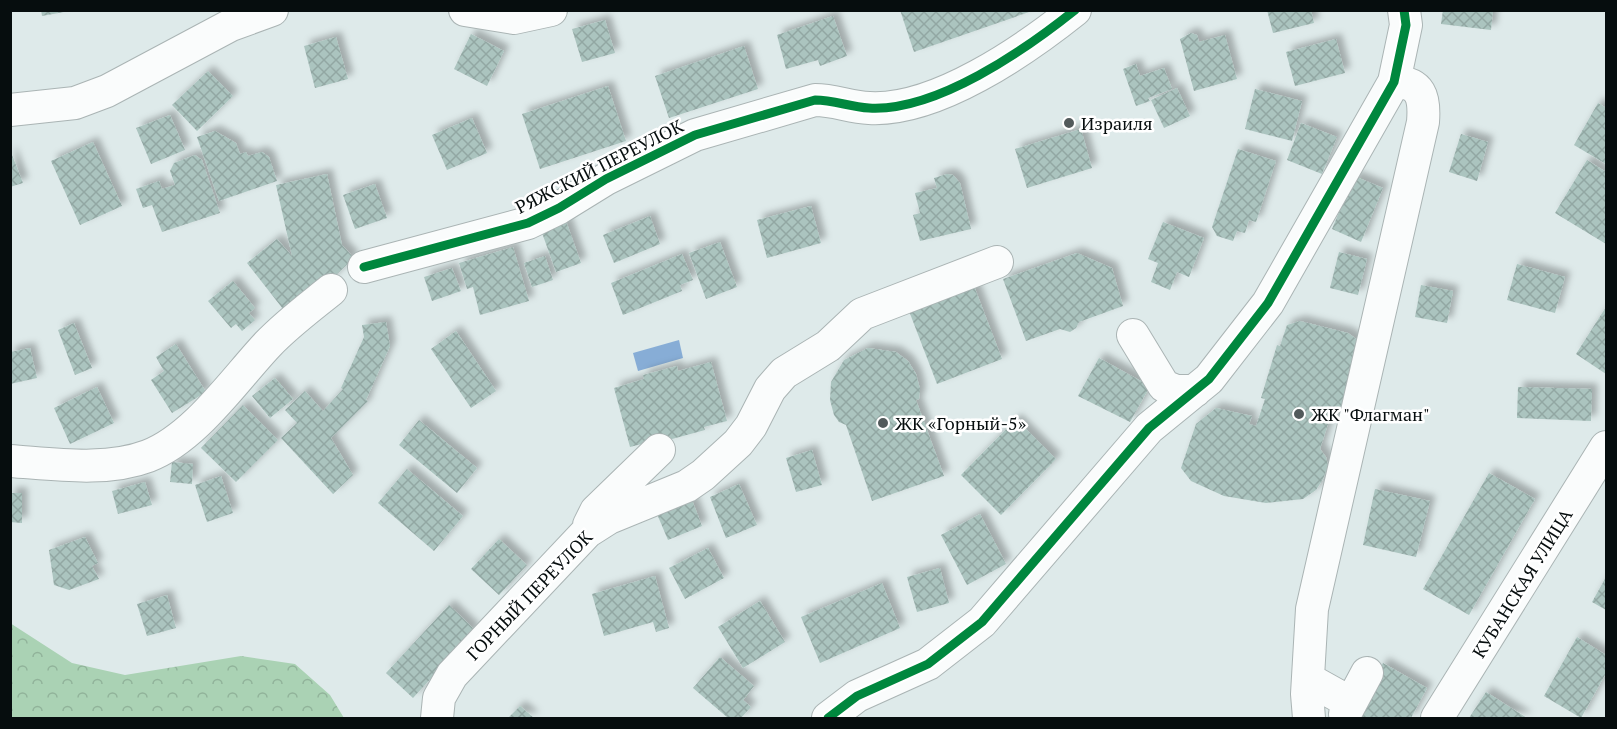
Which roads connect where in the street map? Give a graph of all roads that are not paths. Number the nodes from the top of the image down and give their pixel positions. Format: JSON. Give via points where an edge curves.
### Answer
{"nodes":[{"id":1,"x":272,"y":10,"type":"edge"},
{"id":2,"x":465,"y":10,"type":"edge"},
{"id":3,"x":551,"y":10,"type":"edge"},
{"id":4,"x":1075,"y":10,"type":"edge"},
{"id":5,"x":1404,"y":10,"type":"edge"},
{"id":6,"x":1394,"y":82,"type":"junction"},
{"id":7,"x":10,"y":110,"type":"edge"},
{"id":8,"x":997,"y":262,"type":"dead end"},
{"id":9,"x":364,"y":267,"type":"dead end"},
{"id":10,"x":331,"y":290,"type":"dead end"},
{"id":11,"x":1133,"y":335,"type":"dead end"},
{"id":12,"x":1195,"y":391,"type":"junction"},
{"id":13,"x":1606,"y":447,"type":"edge"},
{"id":14,"x":659,"y":450,"type":"dead end"},
{"id":15,"x":10,"y":461,"type":"edge"},
{"id":16,"x":587,"y":532,"type":"junction"},
{"id":17,"x":1367,"y":673,"type":"dead end"},
{"id":18,"x":1308,"y":679,"type":"junction"},
{"id":19,"x":437,"y":718,"type":"edge"},
{"id":20,"x":828,"y":718,"type":"edge"},
{"id":21,"x":1309,"y":718,"type":"edge"},
{"id":22,"x":1437,"y":718,"type":"edge"}],
"edges":[{"from":1,"to":7,"type":"street","via":[[231,26],[107,91],[75,103]]},
{"from":2,"to":3,"type":"street","via":[[514,18]]},
{"from":4,"to":9,"type":"street","name":"РЯЖСКИЙ ПЕРЕУЛОК","via":[[999,66],[913,102],[869,108],[815,100],[695,135],[528,223]]},
{"from":5,"to":6,"type":"street","via":[[1406,25]]},
{"from":6,"to":12,"type":"street","via":[[1268,303],[1209,379]]},
{"from":6,"to":18,"type":"street","via":[[1409,82],[1416,87],[1422,98],[1423,122],[1312,609]]},
{"from":8,"to":16,"type":"street","name":"ГОРНЫЙ ПЕРЕУЛОК","via":[[862,314],[828,346],[783,373],[738,443],[704,475]]},
{"from":10,"to":15,"type":"street","via":[[270,342],[171,444],[148,456],[117,464]]},
{"from":11,"to":12,"type":"street","via":[[1164,386],[1176,391]]},
{"from":12,"to":20,"type":"street","via":[[1149,428],[982,622],[928,664],[857,696]]},
{"from":13,"to":22,"type":"street","name":"КУБАНСКАЯ УЛИЦА"},
{"from":14,"to":16,"type":"street","via":[[596,511]]},
{"from":16,"to":19,"type":"street","name":"ГОРНЫЙ ПЕРЕУЛОК","via":[[452,675],[439,698]]},
{"from":17,"to":18,"type":"street","via":[[1348,709]]},
{"from":18,"to":21,"type":"street"}]}
